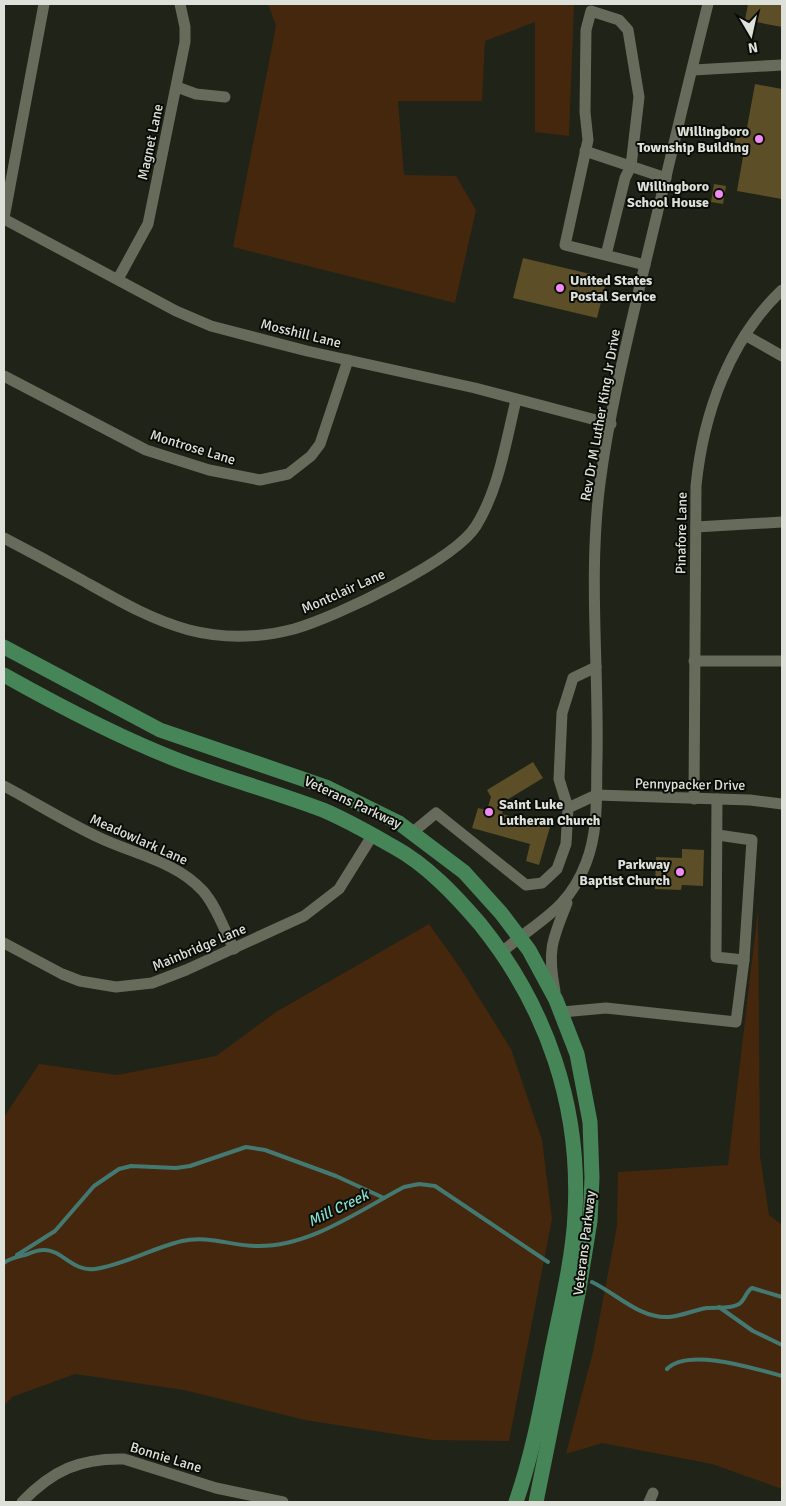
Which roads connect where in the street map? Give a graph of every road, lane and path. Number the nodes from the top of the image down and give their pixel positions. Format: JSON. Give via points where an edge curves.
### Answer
{"nodes":[{"id":1,"x":44,"y":4,"type":"edge"},
{"id":2,"x":180,"y":4,"type":"edge"},
{"id":3,"x":707,"y":4,"type":"edge"},
{"id":4,"x":592,"y":7,"type":"edge"},
{"id":5,"x":782,"y":65,"type":"edge"},
{"id":6,"x":693,"y":70,"type":"junction"},
{"id":7,"x":177,"y":87,"type":"junction"},
{"id":8,"x":225,"y":97,"type":"dead end"},
{"id":9,"x":585,"y":151,"type":"junction"},
{"id":10,"x":631,"y":166,"type":"junction"},
{"id":11,"x":666,"y":178,"type":"junction"},
{"id":12,"x":4,"y":218,"type":"edge"},
{"id":13,"x":606,"y":255,"type":"junction"},
{"id":14,"x":645,"y":265,"type":"junction"},
{"id":15,"x":118,"y":279,"type":"junction"},
{"id":16,"x":782,"y":290,"type":"edge"},
{"id":17,"x":745,"y":335,"type":"junction"},
{"id":18,"x":782,"y":356,"type":"edge"},
{"id":19,"x":348,"y":360,"type":"junction"},
{"id":20,"x":4,"y":376,"type":"edge"},
{"id":21,"x":516,"y":400,"type":"junction"},
{"id":22,"x":611,"y":424,"type":"junction"},
{"id":23,"x":782,"y":522,"type":"edge"},
{"id":24,"x":696,"y":527,"type":"junction"},
{"id":25,"x":4,"y":538,"type":"edge"},
{"id":26,"x":4,"y":647,"type":"edge"},
{"id":27,"x":694,"y":661,"type":"junction"},
{"id":28,"x":782,"y":661,"type":"edge"},
{"id":29,"x":596,"y":668,"type":"junction"},
{"id":30,"x":4,"y":675,"type":"edge"},
{"id":31,"x":4,"y":786,"type":"edge"},
{"id":32,"x":596,"y":796,"type":"junction"},
{"id":33,"x":694,"y":799,"type":"junction"},
{"id":34,"x":717,"y":799,"type":"junction"},
{"id":35,"x":782,"y":804,"type":"edge"},
{"id":36,"x":568,"y":808,"type":"junction"},
{"id":37,"x":413,"y":832,"type":"junction"},
{"id":38,"x":718,"y":835,"type":"junction"},
{"id":39,"x":372,"y":836,"type":"junction"},
{"id":40,"x":570,"y":894,"type":"junction"},
{"id":41,"x":520,"y":936,"type":"junction"},
{"id":42,"x":4,"y":944,"type":"edge"},
{"id":43,"x":234,"y":948,"type":"junction"},
{"id":44,"x":502,"y":952,"type":"junction"},
{"id":45,"x":744,"y":960,"type":"junction"},
{"id":46,"x":559,"y":1006,"type":"junction"},
{"id":47,"x":22,"y":1502,"type":"edge"},
{"id":48,"x":283,"y":1502,"type":"edge"},
{"id":49,"x":516,"y":1502,"type":"edge"},
{"id":50,"x":536,"y":1502,"type":"edge"}],
"edges":[{"from":1,"to":12,"type":"street"},
{"from":2,"to":7,"type":"street","name":"Magnet Lane","via":[[186,27]]},
{"from":3,"to":6,"type":"street","name":"Rev Dr M Luther King Jr Drive"},
{"from":4,"to":9,"type":"street","via":[[586,30],[588,140]]},
{"from":4,"to":10,"type":"street","via":[[619,20],[628,30],[639,97]]},
{"from":5,"to":6,"type":"street"},
{"from":6,"to":11,"type":"street","name":"Rev Dr M Luther King Jr Drive"},
{"from":7,"to":8,"type":"street","via":[[196,94]]},
{"from":7,"to":15,"type":"street","name":"Magnet Lane","via":[[148,224]]},
{"from":9,"to":10,"type":"street"},
{"from":9,"to":13,"type":"street","via":[[565,245]]},
{"from":10,"to":11,"type":"street"},
{"from":10,"to":13,"type":"street","via":[[625,178]]},
{"from":11,"to":14,"type":"street","name":"Rev Dr M Luther King Jr Drive"},
{"from":12,"to":15,"type":"street","name":"Mosshill Lane"},
{"from":13,"to":14,"type":"street"},
{"from":14,"to":22,"type":"street","name":"Rev Dr M Luther King Jr Drive"},
{"from":15,"to":19,"type":"street","name":"Mosshill Lane","via":[[211,326]]},
{"from":16,"to":17,"type":"street","name":"Pinafore Lane"},
{"from":17,"to":18,"type":"street"},
{"from":17,"to":24,"type":"street","name":"Pinafore Lane","via":[[722,381],[706,425],[698,465]]},
{"from":19,"to":20,"type":"street","name":"Montrose Lane","via":[[320,444],[311,456],[288,474],[260,480],[209,470],[146,450]]},
{"from":19,"to":21,"type":"street","name":"Mosshill Lane"},
{"from":21,"to":22,"type":"street","name":"Mosshill Lane"},
{"from":21,"to":25,"type":"street","name":"Montclair Lane","via":[[494,487],[476,526],[466,538],[442,558],[398,582],[329,616],[294,629],[224,637],[172,625],[121,603]]},
{"from":22,"to":29,"type":"street","name":"Rev Dr M Luther King Jr Drive","via":[[600,483],[594,553]]},
{"from":23,"to":24,"type":"street"},
{"from":24,"to":27,"type":"street","name":"Pinafore Lane"},
{"from":26,"to":37,"type":"main road","name":"Veterans Parkway","via":[[160,730],[326,787]]},
{"from":27,"to":28,"type":"street"},
{"from":27,"to":33,"type":"street","name":"Pinafore Lane"},
{"from":29,"to":32,"type":"street","name":"Rev Dr M Luther King Jr Drive"},
{"from":29,"to":36,"type":"street","via":[[573,678],[562,713],[559,779]]},
{"from":30,"to":39,"type":"main road","name":"Veterans Parkway","via":[[122,737],[318,808]]},
{"from":31,"to":43,"type":"street","name":"Meadowlark Lane","via":[[62,820],[173,868],[189,879],[213,907]]},
{"from":32,"to":33,"type":"street","name":"Pennypacker Drive"},
{"from":32,"to":36,"type":"street"},
{"from":32,"to":40,"type":"street","name":"Rev Dr M Luther King Jr Drive","via":[[592,844]]},
{"from":33,"to":34,"type":"street","name":"Pennypacker Drive"},
{"from":34,"to":35,"type":"street","name":"Pennypacker Drive"},
{"from":34,"to":38,"type":"street"},
{"from":36,"to":37,"type":"street","via":[[566,844],[557,869],[542,883],[526,885],[436,812]]},
{"from":37,"to":41,"type":"main road","name":"Veterans Parkway","via":[[471,879]]},
{"from":38,"to":45,"type":"street","via":[[716,957]]},
{"from":38,"to":45,"type":"street","via":[[752,840]]},
{"from":39,"to":43,"type":"street","name":"Mainbridge Lane","via":[[339,888],[324,902],[304,916]]},
{"from":39,"to":44,"type":"main road","name":"Veterans Parkway","via":[[396,848],[448,888]]},
{"from":40,"to":41,"type":"street","name":"Rev Dr M Luther King Jr Drive","via":[[548,918]]},
{"from":40,"to":46,"type":"street","via":[[550,948],[550,966]]},
{"from":41,"to":44,"type":"street","name":"Rev Dr M Luther King Jr Drive"},
{"from":41,"to":46,"type":"main road","name":"Veterans Parkway"},
{"from":42,"to":43,"type":"street","name":"Mainbridge Lane","via":[[62,974],[116,987],[169,978]]},
{"from":44,"to":49,"type":"main road","name":"Veterans Parkway","via":[[525,989],[548,1038],[566,1096],[574,1175],[574,1230],[560,1314],[539,1420]]},
{"from":45,"to":46,"type":"street","via":[[736,1022]]},
{"from":46,"to":50,"type":"main road","name":"Veterans Parkway","via":[[580,1063],[590,1122],[592,1178],[590,1221],[580,1289]]},
{"from":47,"to":48,"type":"street","name":"Bonnie Lane","via":[[42,1482],[67,1467],[110,1459],[124,1459],[225,1490]]}]}
